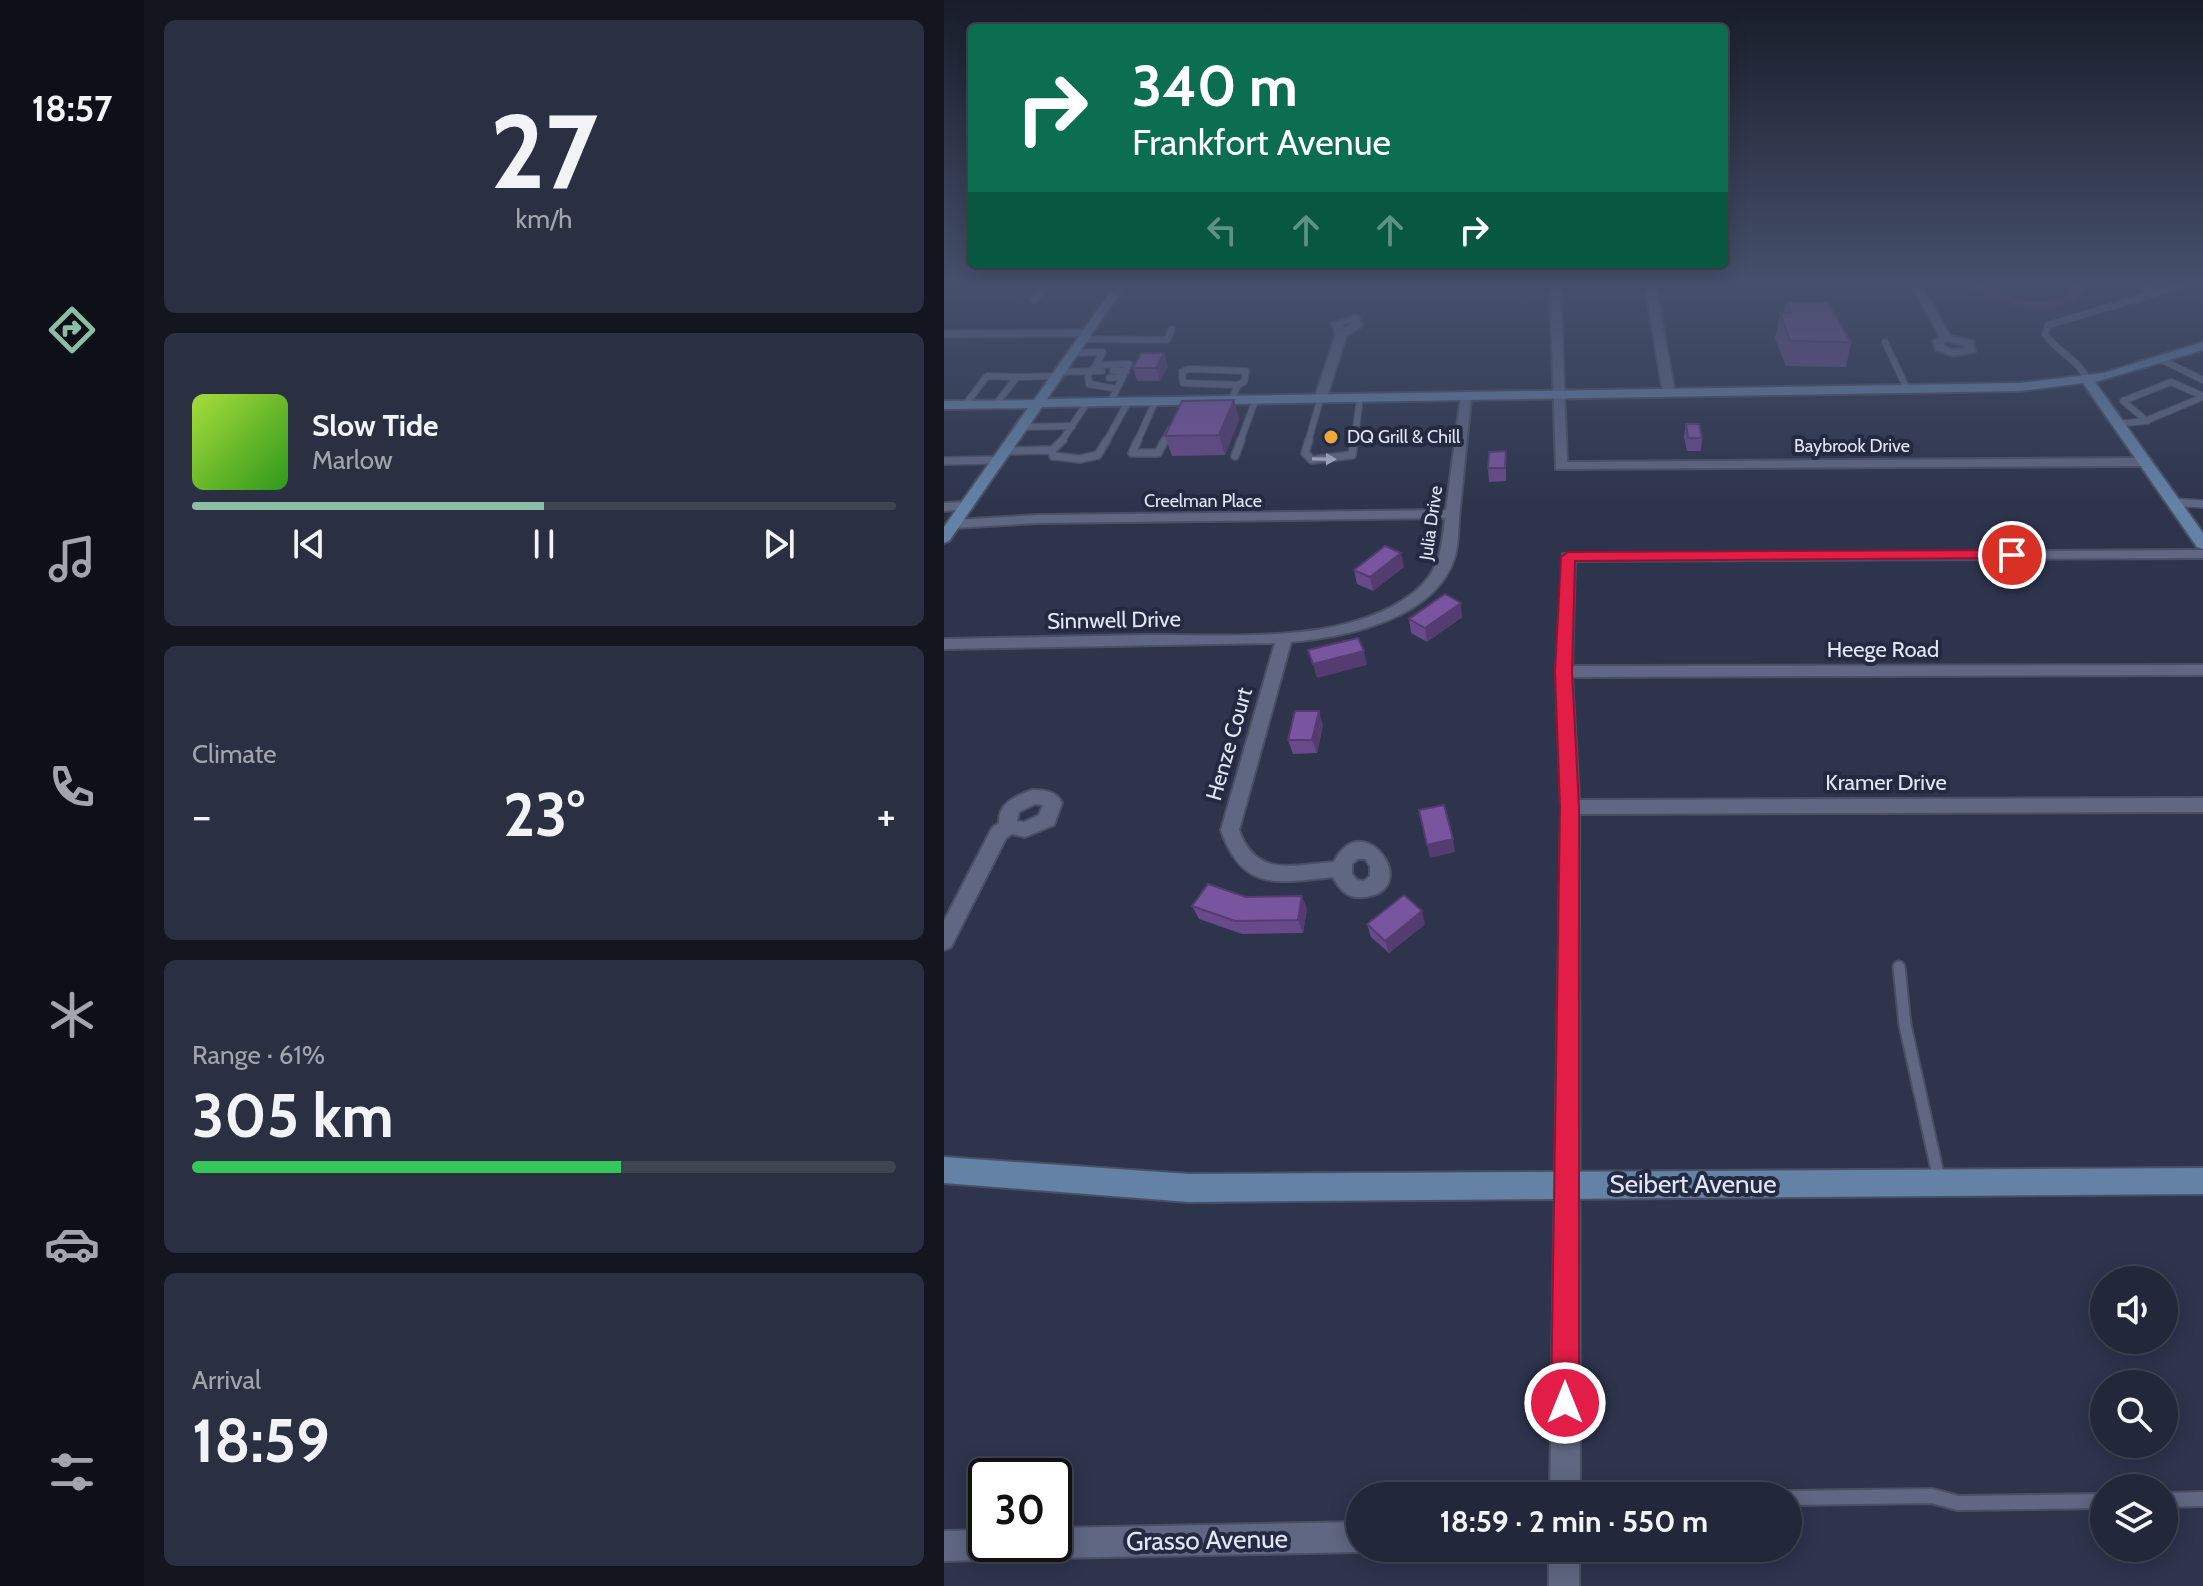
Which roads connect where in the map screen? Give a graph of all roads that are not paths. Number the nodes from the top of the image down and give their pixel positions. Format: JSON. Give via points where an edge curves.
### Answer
{"nodes":[{"id":1,"x":1069,"y":358,"type":"edge"},
{"id":2,"x":1100,"y":358,"type":"edge"},
{"id":3,"x":1333,"y":358,"type":"edge"},
{"id":4,"x":1556,"y":358,"type":"edge"},
{"id":5,"x":1663,"y":358,"type":"edge"},
{"id":6,"x":1892,"y":358,"type":"edge"},
{"id":7,"x":2074,"y":358,"type":"edge"},
{"id":8,"x":2168,"y":358,"type":"edge"},
{"id":9,"x":2162,"y":360,"type":"junction"},
{"id":10,"x":1096,"y":365,"type":"junction"},
{"id":11,"x":1059,"y":373,"type":"junction"},
{"id":12,"x":1111,"y":374,"type":"dead end"},
{"id":13,"x":1124,"y":374,"type":"junction"},
{"id":14,"x":1089,"y":375,"type":"junction"},
{"id":15,"x":1100,"y":375,"type":"dead end"},
{"id":16,"x":1017,"y":377,"type":"junction"},
{"id":17,"x":2203,"y":380,"type":"edge"},
{"id":18,"x":2088,"y":381,"type":"junction"},
{"id":19,"x":1238,"y":385,"type":"junction"},
{"id":20,"x":1117,"y":389,"type":"junction"},
{"id":21,"x":1907,"y":389,"type":"junction"},
{"id":22,"x":1669,"y":393,"type":"junction"},
{"id":23,"x":1557,"y":397,"type":"junction"},
{"id":24,"x":2203,"y":397,"type":"edge"},
{"id":25,"x":1465,"y":398,"type":"junction"},
{"id":26,"x":1360,"y":399,"type":"junction"},
{"id":27,"x":1320,"y":400,"type":"junction"},
{"id":28,"x":1231,"y":401,"type":"junction"},
{"id":29,"x":1255,"y":401,"type":"junction"},
{"id":30,"x":1128,"y":402,"type":"junction"},
{"id":31,"x":1155,"y":402,"type":"junction"},
{"id":32,"x":1087,"y":403,"type":"junction"},
{"id":33,"x":1109,"y":403,"type":"junction"},
{"id":34,"x":990,"y":404,"type":"junction"},
{"id":35,"x":1037,"y":404,"type":"junction"},
{"id":36,"x":944,"y":405,"type":"edge"},
{"id":37,"x":965,"y":405,"type":"junction"},
{"id":38,"x":2147,"y":421,"type":"junction"},
{"id":39,"x":1173,"y":424,"type":"edge"},
{"id":40,"x":2117,"y":424,"type":"junction"},
{"id":41,"x":1072,"y":426,"type":"junction"},
{"id":42,"x":1020,"y":430,"type":"junction"},
{"id":43,"x":1052,"y":450,"type":"junction"},
{"id":44,"x":1002,"y":456,"type":"junction"},
{"id":45,"x":1235,"y":456,"type":"dead end"},
{"id":46,"x":944,"y":461,"type":"edge"},
{"id":47,"x":2142,"y":462,"type":"junction"},
{"id":48,"x":2171,"y":502,"type":"junction"},
{"id":49,"x":2203,"y":504,"type":"edge"},
{"id":50,"x":966,"y":506,"type":"junction"},
{"id":51,"x":944,"y":507,"type":"edge"},
{"id":52,"x":1452,"y":514,"type":"junction"},
{"id":53,"x":954,"y":524,"type":"junction"},
{"id":54,"x":944,"y":538,"type":"edge"},
{"id":55,"x":2203,"y":544,"type":"edge"},
{"id":56,"x":2203,"y":554,"type":"edge"},
{"id":57,"x":1284,"y":638,"type":"junction"},
{"id":58,"x":944,"y":644,"type":"edge"},
{"id":59,"x":2203,"y":670,"type":"edge"},
{"id":60,"x":1564,"y":672,"type":"junction"},
{"id":61,"x":2203,"y":805,"type":"edge"},
{"id":62,"x":1570,"y":807,"type":"junction"},
{"id":63,"x":1009,"y":826,"type":"dead end"},
{"id":64,"x":1339,"y":869,"type":"dead end"},
{"id":65,"x":944,"y":941,"type":"edge"},
{"id":66,"x":1899,"y":967,"type":"dead end"},
{"id":67,"x":944,"y":1170,"type":"edge"},
{"id":68,"x":2203,"y":1181,"type":"edge"},
{"id":69,"x":1939,"y":1182,"type":"junction"},
{"id":70,"x":1567,"y":1185,"type":"junction"},
{"id":71,"x":1565,"y":1482,"type":"edge"},
{"id":72,"x":1802,"y":1498,"type":"edge"},
{"id":73,"x":2203,"y":1499,"type":"edge"},
{"id":74,"x":2178,"y":1500,"type":"edge"},
{"id":75,"x":2090,"y":1501,"type":"edge"},
{"id":76,"x":1346,"y":1537,"type":"edge"},
{"id":77,"x":1072,"y":1543,"type":"edge"},
{"id":78,"x":968,"y":1545,"type":"edge"},
{"id":79,"x":944,"y":1546,"type":"edge"},
{"id":80,"x":1564,"y":1562,"type":"edge"},
{"id":81,"x":1564,"y":1586,"type":"edge"}],
"edges":[{"from":1,"to":11,"type":"main road"},
{"from":2,"to":10,"type":"lane"},
{"from":3,"to":27,"type":"street"},
{"from":4,"to":23,"type":"street"},
{"from":5,"to":22,"type":"street"},
{"from":6,"to":21,"type":"lane"},
{"from":7,"to":18,"type":"lane"},
{"from":8,"to":9,"type":"main road"},
{"from":9,"to":17,"type":"lane"},
{"from":9,"to":18,"type":"main road"},
{"from":10,"to":13,"type":"lane","via":[[1129,364]]},
{"from":10,"to":14,"type":"lane"},
{"from":11,"to":14,"type":"lane"},
{"from":11,"to":16,"type":"lane"},
{"from":11,"to":33,"type":"main road","via":[[1081,392]]},
{"from":11,"to":35,"type":"main road"},
{"from":12,"to":13,"type":"lane"},
{"from":13,"to":20,"type":"lane"},
{"from":14,"to":15,"type":"lane"},
{"from":14,"to":20,"type":"lane","via":[[1095,387]]},
{"from":16,"to":34,"type":"lane"},
{"from":16,"to":37,"type":"lane","via":[[987,376]]},
{"from":18,"to":21,"type":"main road"},
{"from":18,"to":40,"type":"main road"},
{"from":19,"to":19,"type":"lane","via":[[1247,374],[1239,369],[1189,369],[1180,379]]},
{"from":19,"to":28,"type":"lane"},
{"from":20,"to":33,"type":"lane"},
{"from":21,"to":22,"type":"main road"},
{"from":22,"to":23,"type":"main road"},
{"from":23,"to":25,"type":"main road"},
{"from":23,"to":47,"type":"street","name":"Baybrook Drive","via":[[1561,466]]},
{"from":24,"to":38,"type":"lane"},
{"from":24,"to":38,"type":"lane","via":[[2171,382],[2123,401]]},
{"from":25,"to":26,"type":"main road"},
{"from":25,"to":52,"type":"street","name":"Julia Drive"},
{"from":26,"to":27,"type":"main road"},
{"from":27,"to":26,"type":"lane","one_way":true,"via":[[1305,453],[1312,460],[1352,455]]},
{"from":27,"to":29,"type":"main road"},
{"from":28,"to":29,"type":"main road"},
{"from":28,"to":31,"type":"main road","via":[[1182,406]]},
{"from":29,"to":45,"type":"lane"},
{"from":30,"to":31,"type":"main road"},
{"from":30,"to":33,"type":"main road"},
{"from":30,"to":43,"type":"lane","via":[[1098,455],[1061,459]]},
{"from":31,"to":39,"type":"lane","via":[[1134,455],[1158,453]]},
{"from":32,"to":33,"type":"main road"},
{"from":32,"to":35,"type":"main road"},
{"from":32,"to":41,"type":"lane"},
{"from":34,"to":35,"type":"main road"},
{"from":34,"to":37,"type":"main road"},
{"from":34,"to":42,"type":"main road"},
{"from":35,"to":42,"type":"main road"},
{"from":36,"to":37,"type":"main road"},
{"from":38,"to":40,"type":"lane"},
{"from":40,"to":47,"type":"main road"},
{"from":41,"to":42,"type":"lane"},
{"from":41,"to":43,"type":"lane"},
{"from":42,"to":44,"type":"main road"},
{"from":43,"to":44,"type":"lane"},
{"from":44,"to":46,"type":"lane"},
{"from":44,"to":50,"type":"main road"},
{"from":47,"to":48,"type":"main road"},
{"from":48,"to":49,"type":"lane"},
{"from":48,"to":55,"type":"main road"},
{"from":50,"to":51,"type":"street"},
{"from":50,"to":53,"type":"main road"},
{"from":52,"to":53,"type":"street","name":"Creelman Place"},
{"from":52,"to":57,"type":"street","name":"Julia Drive","via":[[1440,578],[1416,599],[1336,634]]},
{"from":53,"to":54,"type":"main road"},
{"from":56,"to":60,"type":"street","via":[[1568,557]]},
{"from":57,"to":58,"type":"street","name":"Sinnwell Drive"},
{"from":57,"to":64,"type":"street","name":"Henze Court","via":[[1230,830],[1249,864],[1278,872]]},
{"from":59,"to":60,"type":"street","name":"Heege Road"},
{"from":60,"to":62,"type":"street"},
{"from":61,"to":62,"type":"street","name":"Kramer Drive"},
{"from":62,"to":70,"type":"street"},
{"from":63,"to":65,"type":"street","via":[[999,833]]},
{"from":66,"to":69,"type":"lane","via":[[1905,1025]]},
{"from":67,"to":70,"type":"main road","name":"Seibert Avenue","via":[[1142,1187]]},
{"from":68,"to":69,"type":"main road","name":"Seibert Avenue"},
{"from":69,"to":70,"type":"main road","name":"Seibert Avenue"},
{"from":70,"to":71,"type":"street"},
{"from":72,"to":75,"type":"lane"},
{"from":73,"to":74,"type":"lane"},
{"from":76,"to":77,"type":"street","name":"Grasso Avenue"},
{"from":78,"to":79,"type":"street"},
{"from":80,"to":81,"type":"street"}]}
